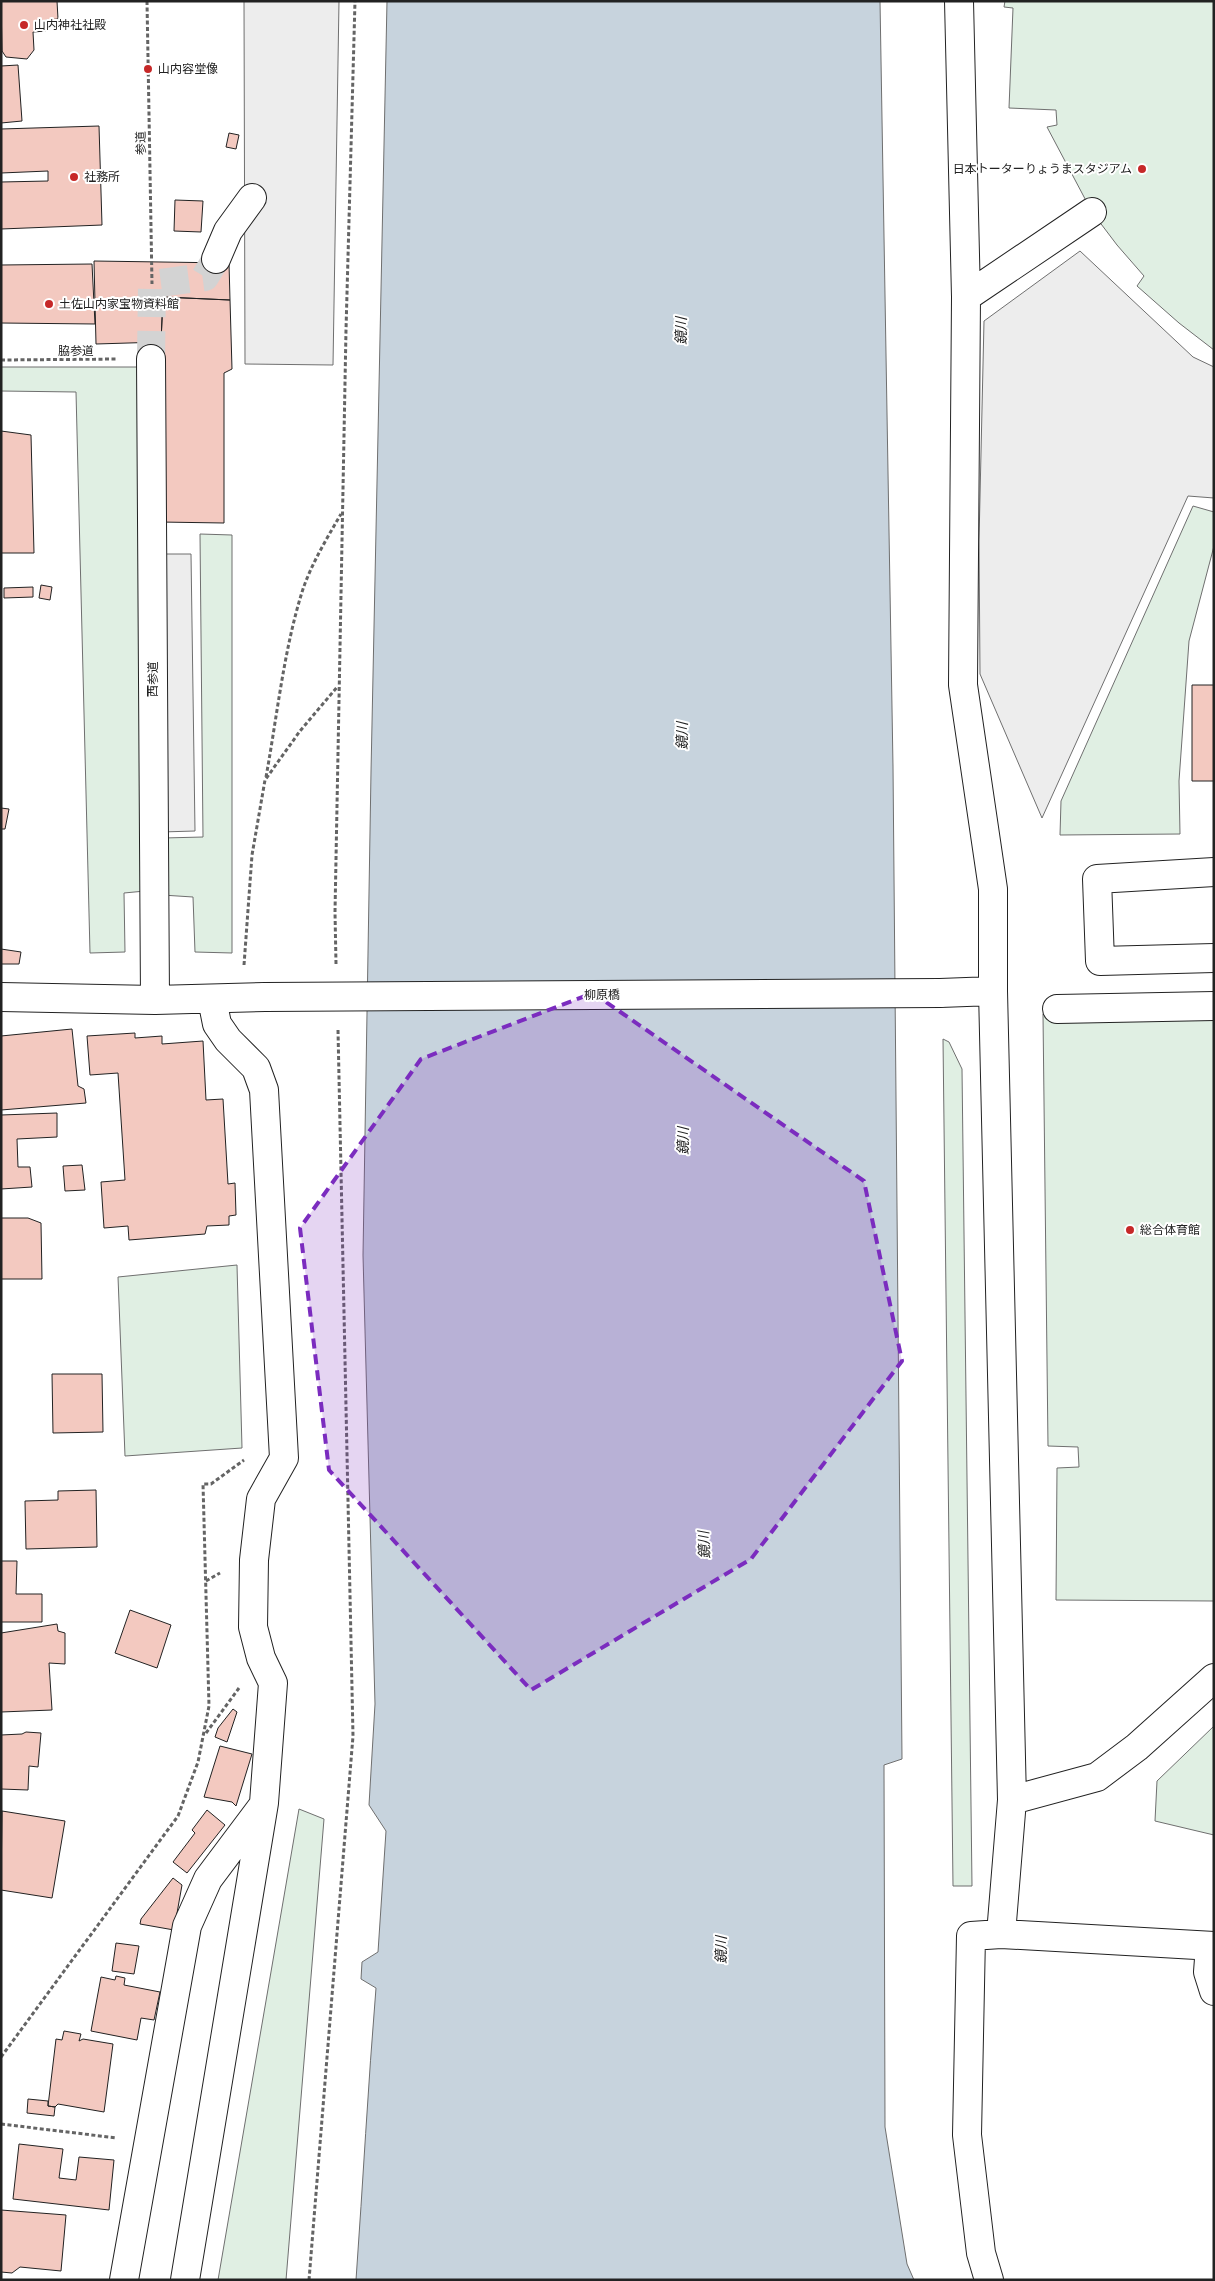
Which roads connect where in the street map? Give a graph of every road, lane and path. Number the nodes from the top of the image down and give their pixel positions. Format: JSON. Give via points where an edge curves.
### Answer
{"nodes":[{"id":1,"x":147,"y":1,"type":"edge"},
{"id":2,"x":355,"y":1,"type":"edge"},
{"id":3,"x":959,"y":1,"type":"edge"},
{"id":4,"x":252,"y":198,"type":"dead end"},
{"id":5,"x":1092,"y":212,"type":"dead end"},
{"id":6,"x":216,"y":259,"type":"tunnel mouth"},
{"id":7,"x":152,"y":284,"type":"dead end"},
{"id":8,"x":966,"y":297,"type":"junction"},
{"id":9,"x":150,"y":359,"type":"joint"},
{"id":10,"x":1,"y":360,"type":"edge"},
{"id":11,"x":342,"y":512,"type":"junction"},
{"id":12,"x":339,"y":685,"type":"junction"},
{"id":13,"x":265,"y":780,"type":"junction"},
{"id":14,"x":1214,"y":872,"type":"edge"},
{"id":15,"x":1214,"y":958,"type":"edge"},
{"id":16,"x":244,"y":971,"type":"dead end"},
{"id":17,"x":336,"y":971,"type":"dead end"},
{"id":18,"x":993,"y":991,"type":"junction"},
{"id":19,"x":1,"y":997,"type":"edge"},
{"id":20,"x":212,"y":999,"type":"junction"},
{"id":21,"x":155,"y":1000,"type":"junction"},
{"id":22,"x":1214,"y":1006,"type":"edge"},
{"id":23,"x":1057,"y":1009,"type":"dead end"},
{"id":24,"x":337,"y":1021,"type":"dead end"},
{"id":25,"x":283,"y":1450,"type":"junction"},
{"id":26,"x":261,"y":1658,"type":"junction"},
{"id":27,"x":1214,"y":1678,"type":"edge"},
{"id":28,"x":205,"y":1733,"type":"junction"},
{"id":29,"x":1012,"y":1800,"type":"junction"},
{"id":30,"x":264,"y":1804,"type":"junction"},
{"id":31,"x":1000,"y":1934,"type":"junction"},
{"id":32,"x":1212,"y":1946,"type":"edge"},
{"id":33,"x":1214,"y":1990,"type":"edge"},
{"id":34,"x":1,"y":2057,"type":"edge"},
{"id":35,"x":1,"y":2124,"type":"edge"},
{"id":36,"x":149,"y":2141,"type":"junction"},
{"id":37,"x":124,"y":2280,"type":"edge"},
{"id":38,"x":185,"y":2280,"type":"edge"},
{"id":39,"x":309,"y":2280,"type":"edge"},
{"id":40,"x":989,"y":2280,"type":"edge"}],
"edges":[{"from":1,"to":7,"type":"path","name":"参道"},
{"from":2,"to":11,"type":"path"},
{"from":3,"to":8,"type":"street"},
{"from":4,"to":6,"type":"street","via":[[228,232]]},
{"from":5,"to":8,"type":"street"},
{"from":8,"to":18,"type":"street","via":[[963,685],[993,889]]},
{"from":9,"to":10,"type":"path","name":"脇参道"},
{"from":9,"to":21,"type":"street","name":"西参道"},
{"from":11,"to":12,"type":"path"},
{"from":11,"to":13,"type":"path","via":[[304,588],[292,632]]},
{"from":12,"to":13,"type":"path"},
{"from":12,"to":17,"type":"path"},
{"from":13,"to":16,"type":"path","via":[[252,855]]},
{"from":14,"to":15,"type":"street","via":[[1098,879],[1100,961]]},
{"from":18,"to":20,"type":"street","name":"柳原橋","bridge":true},
{"from":18,"to":29,"type":"street"},
{"from":19,"to":21,"type":"street","name":"柳原橋"},
{"from":20,"to":21,"type":"street","name":"柳原橋"},
{"from":20,"to":25,"type":"street","via":[[217,1024],[256,1068],[264,1090]]},
{"from":22,"to":23,"type":"street"},
{"from":24,"to":39,"type":"path","via":[[353,1736]]},
{"from":25,"to":26,"type":"street","via":[[284,1458],[262,1500],[254,1560],[253,1627]]},
{"from":25,"to":28,"type":"path","via":[[249,1456],[211,1484],[203,1484],[210,1706]]},
{"from":26,"to":28,"type":"path"},
{"from":26,"to":30,"type":"street","via":[[273,1683]]},
{"from":27,"to":29,"type":"street","via":[[1137,1747],[1097,1777]]},
{"from":28,"to":34,"type":"path","via":[[178,1816]]},
{"from":29,"to":31,"type":"street"},
{"from":30,"to":36,"type":"street","via":[[208,1878],[187,1926]]},
{"from":30,"to":38,"type":"street"},
{"from":31,"to":32,"type":"street"},
{"from":31,"to":40,"type":"street","via":[[971,1936],[967,2135],[981,2254]]},
{"from":32,"to":33,"type":"street","via":[[1208,1972]]},
{"from":35,"to":36,"type":"path"},
{"from":36,"to":37,"type":"street"}]}
